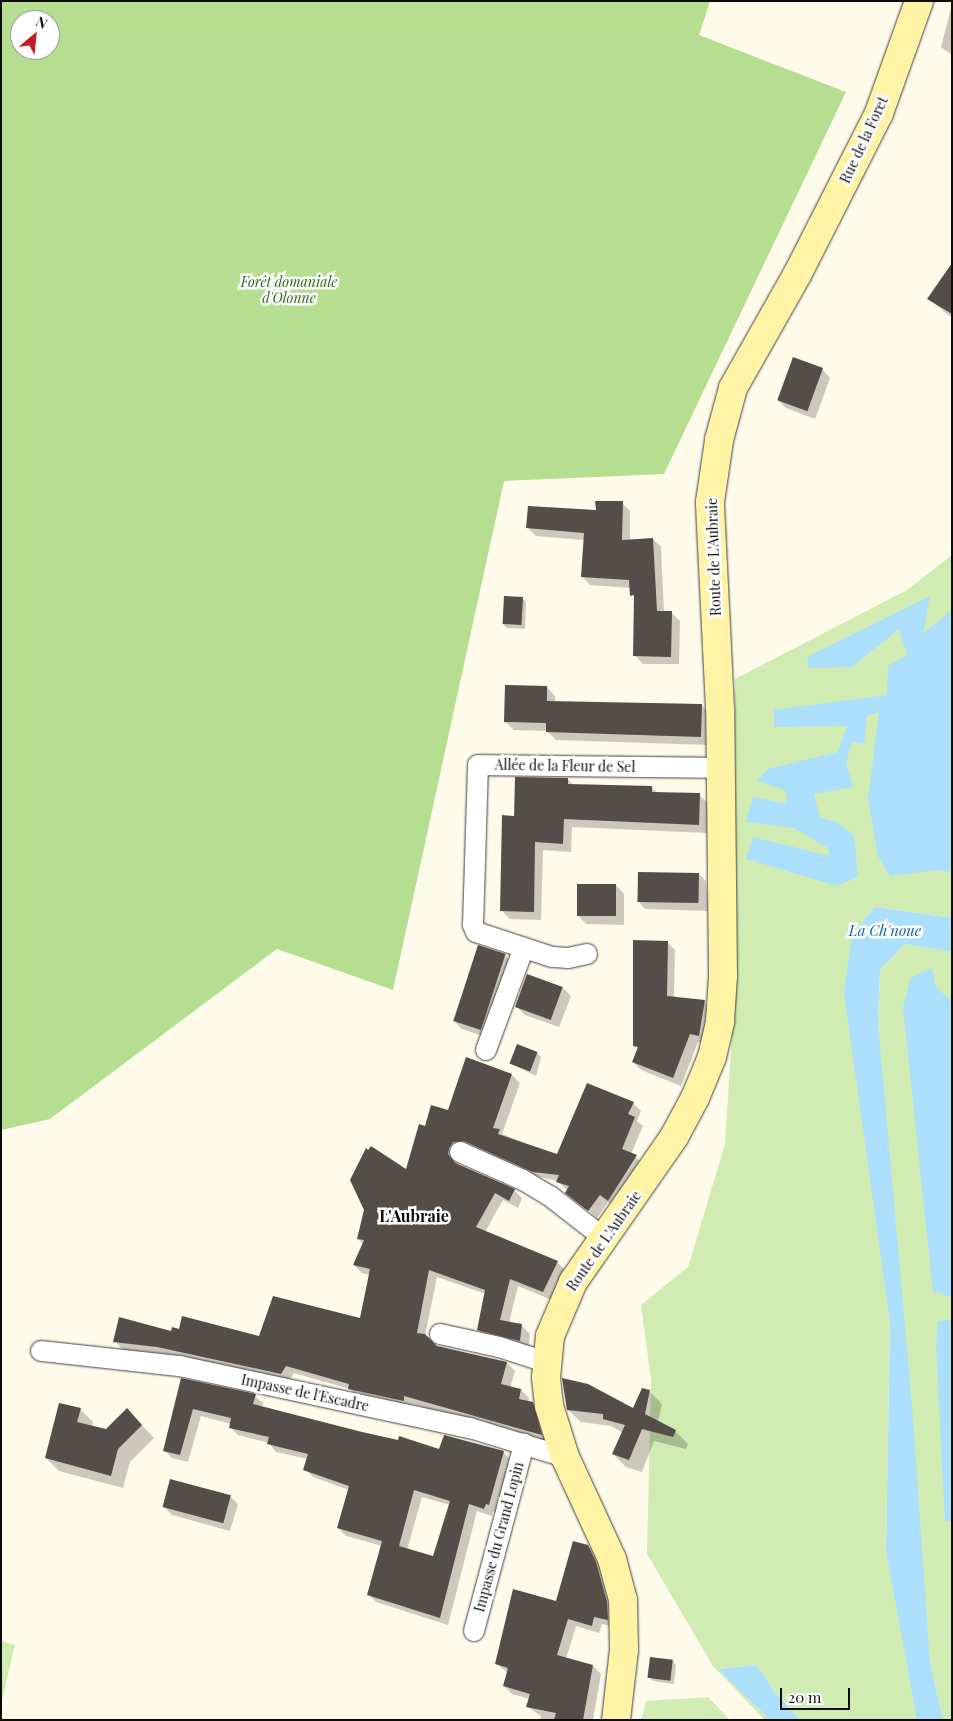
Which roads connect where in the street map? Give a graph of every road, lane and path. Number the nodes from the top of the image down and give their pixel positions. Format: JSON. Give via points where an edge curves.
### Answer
{"nodes":[{"id":1,"x":918,"y":1,"type":"edge"},
{"id":2,"x":798,"y":273,"type":"joint"},
{"id":3,"x":721,"y":768,"type":"junction"},
{"id":4,"x":522,"y":950,"type":"junction"},
{"id":5,"x":587,"y":954,"type":"dead end"},
{"id":6,"x":486,"y":1050,"type":"dead end"},
{"id":7,"x":460,"y":1152,"type":"dead end"},
{"id":8,"x":605,"y":1239,"type":"junction"},
{"id":9,"x":440,"y":1334,"type":"dead end"},
{"id":10,"x":41,"y":1351,"type":"dead end"},
{"id":11,"x":546,"y":1362,"type":"junction"},
{"id":12,"x":524,"y":1444,"type":"junction"},
{"id":13,"x":565,"y":1458,"type":"junction"},
{"id":14,"x":474,"y":1631,"type":"dead end"},
{"id":15,"x":616,"y":1720,"type":"edge"}],
"edges":[{"from":1,"to":2,"type":"street","name":"Rue de la Foret","via":[[879,113]]},
{"from":2,"to":3,"type":"street","name":"Route de L'Aubraie","via":[[733,388],[718,440],[710,502]]},
{"from":3,"to":4,"type":"street","name":"Allée de la Fleur de Sel","via":[[478,765],[473,925],[483,936]]},
{"from":3,"to":8,"type":"street","name":"Route de L'Aubraie","via":[[723,976],[720,1021],[712,1057],[696,1098],[674,1137]]},
{"from":4,"to":5,"type":"street","name":"Allée de la Fleur de Sel","via":[[560,958]]},
{"from":4,"to":6,"type":"street"},
{"from":7,"to":8,"type":"street","via":[[523,1180],[550,1196]]},
{"from":8,"to":11,"type":"street","name":"Route de L'Aubraie","via":[[573,1282],[559,1308]]},
{"from":9,"to":11,"type":"street"},
{"from":10,"to":12,"type":"street","name":"Impasse de l'Escadre","via":[[180,1366],[470,1428]]},
{"from":11,"to":13,"type":"street","name":"Route de L'Aubraie","via":[[549,1406]]},
{"from":12,"to":13,"type":"street","name":"Impasse de l'Escadre"},
{"from":12,"to":14,"type":"street","name":"Impasse du Grand Lopin"},
{"from":13,"to":15,"type":"street","name":"Route de L'Aubraie","via":[[612,1559],[623,1600],[624,1650]]}]}
